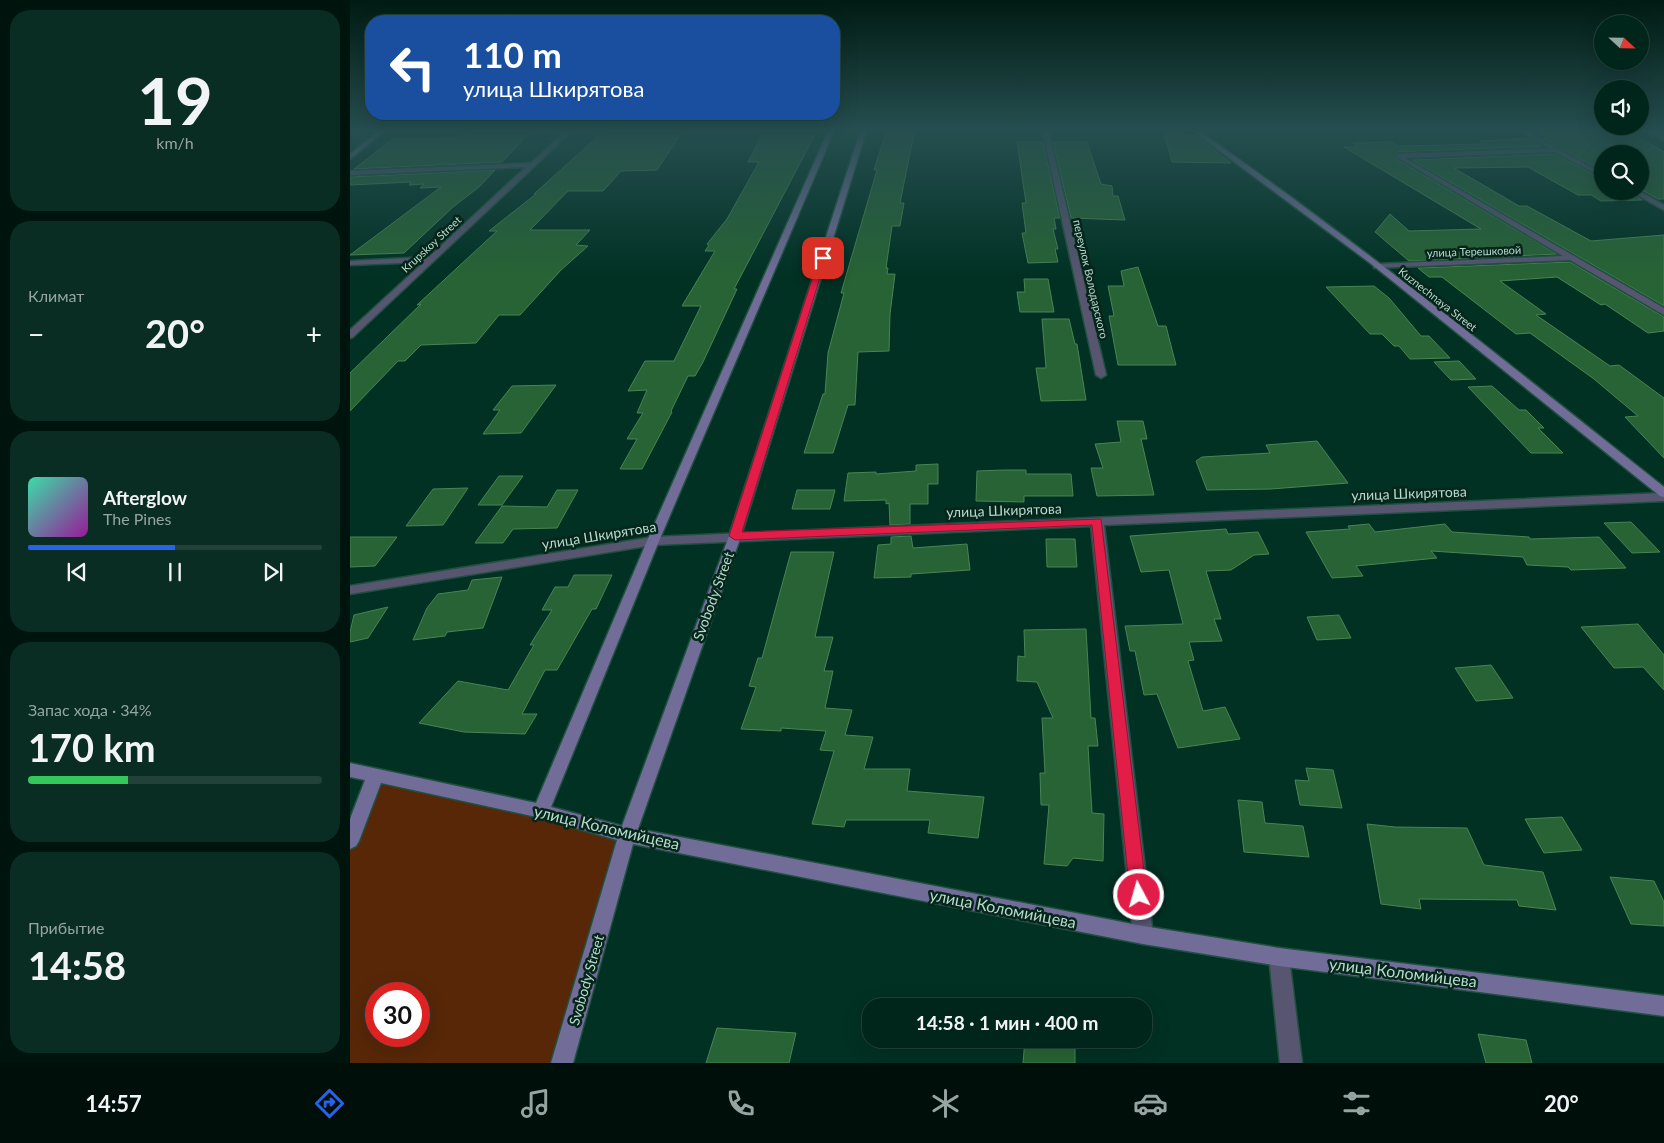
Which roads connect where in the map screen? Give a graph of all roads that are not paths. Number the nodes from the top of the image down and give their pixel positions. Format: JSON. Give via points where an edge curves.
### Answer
{"nodes":[{"id":1,"x":517,"y":179,"type":"edge"},
{"id":2,"x":810,"y":179,"type":"edge"},
{"id":3,"x":848,"y":179,"type":"edge"},
{"id":4,"x":1056,"y":179,"type":"edge"},
{"id":5,"x":1263,"y":179,"type":"edge"},
{"id":6,"x":1437,"y":179,"type":"edge"},
{"id":7,"x":1649,"y":200,"type":"edge"},
{"id":8,"x":1664,"y":208,"type":"edge"},
{"id":9,"x":432,"y":258,"type":"junction"},
{"id":10,"x":1572,"y":258,"type":"junction"},
{"id":11,"x":350,"y":263,"type":"edge"},
{"id":12,"x":1377,"y":266,"type":"junction"},
{"id":13,"x":1664,"y":312,"type":"edge"},
{"id":14,"x":350,"y":335,"type":"edge"},
{"id":15,"x":1101,"y":375,"type":"dead end"},
{"id":16,"x":1664,"y":493,"type":"edge"},
{"id":17,"x":1664,"y":497,"type":"edge"},
{"id":18,"x":1097,"y":521,"type":"junction"},
{"id":19,"x":735,"y":536,"type":"junction"},
{"id":20,"x":653,"y":541,"type":"junction"},
{"id":21,"x":350,"y":590,"type":"edge"},
{"id":22,"x":350,"y":770,"type":"edge"},
{"id":23,"x":375,"y":776,"type":"junction"},
{"id":24,"x":541,"y":811,"type":"junction"},
{"id":25,"x":627,"y":835,"type":"junction"},
{"id":26,"x":350,"y":841,"type":"edge"},
{"id":27,"x":1143,"y":935,"type":"junction"},
{"id":28,"x":1279,"y":956,"type":"junction"},
{"id":29,"x":1664,"y":1006,"type":"edge"},
{"id":30,"x":562,"y":1063,"type":"edge"},
{"id":31,"x":1291,"y":1063,"type":"edge"}],
"edges":[{"from":1,"to":9,"type":"street","name":"Krupskoy Street"},
{"from":2,"to":20,"type":"street"},
{"from":3,"to":19,"type":"street","name":"Svobody Street"},
{"from":4,"to":15,"type":"street","name":"переулок Володарского"},
{"from":5,"to":12,"type":"street","name":"Kuznechnaya Street"},
{"from":6,"to":10,"type":"street","name":"улица Терешковой"},
{"from":7,"to":8,"type":"street"},
{"from":9,"to":11,"type":"street"},
{"from":9,"to":14,"type":"street","name":"Krupskoy Street"},
{"from":10,"to":12,"type":"street","name":"улица Терешковой"},
{"from":10,"to":13,"type":"street","name":"улица Терешковой"},
{"from":12,"to":16,"type":"street","name":"Kuznechnaya Street"},
{"from":17,"to":18,"type":"street","name":"улица Шкирятова"},
{"from":18,"to":19,"type":"street","name":"улица Шкирятова"},
{"from":18,"to":27,"type":"street"},
{"from":19,"to":20,"type":"street","name":"улица Шкирятова"},
{"from":19,"to":25,"type":"street","name":"Svobody Street"},
{"from":20,"to":21,"type":"street","name":"улица Шкирятова"},
{"from":20,"to":24,"type":"street"},
{"from":22,"to":23,"type":"street","name":"улица Коломийцева"},
{"from":23,"to":24,"type":"street","name":"улица Коломийцева"},
{"from":23,"to":26,"type":"street"},
{"from":24,"to":25,"type":"street","name":"улица Коломийцева"},
{"from":25,"to":27,"type":"street","name":"улица Коломийцева"},
{"from":25,"to":30,"type":"street","name":"Svobody Street"},
{"from":27,"to":28,"type":"street","name":"улица Коломийцева"},
{"from":28,"to":29,"type":"street","name":"улица Коломийцева"},
{"from":28,"to":31,"type":"street"}]}
